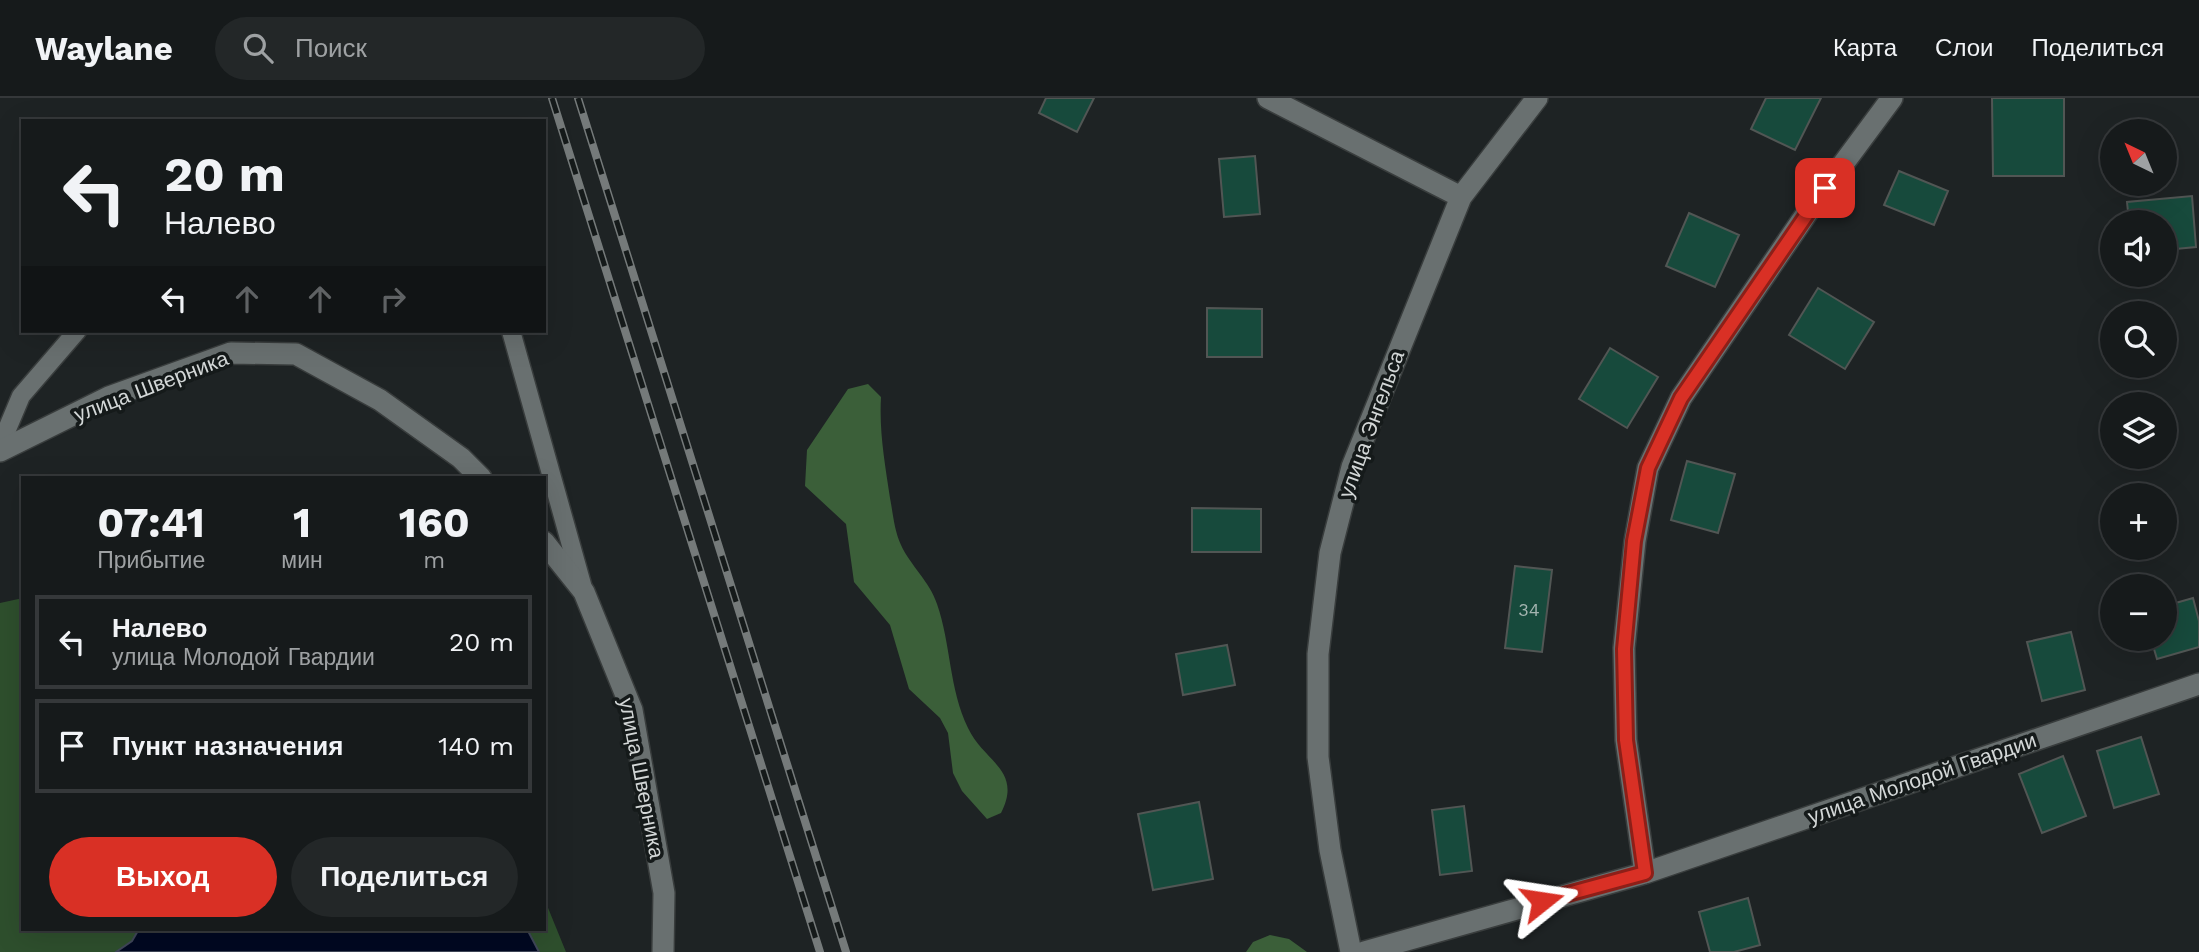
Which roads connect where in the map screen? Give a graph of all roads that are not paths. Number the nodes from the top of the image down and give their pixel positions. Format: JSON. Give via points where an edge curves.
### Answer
{"nodes":[{"id":1,"x":1268,"y":98,"type":"edge"},
{"id":2,"x":1537,"y":98,"type":"edge"},
{"id":3,"x":1892,"y":98,"type":"edge"},
{"id":4,"x":1461,"y":197,"type":"junction"},
{"id":5,"x":74,"y":333,"type":"edge"},
{"id":6,"x":512,"y":333,"type":"edge"},
{"id":7,"x":0,"y":448,"type":"edge"},
{"id":8,"x":479,"y":476,"type":"edge"},
{"id":9,"x":546,"y":544,"type":"edge"},
{"id":10,"x":584,"y":592,"type":"junction"},
{"id":11,"x":2199,"y":684,"type":"edge"},
{"id":12,"x":1645,"y":873,"type":"junction"},
{"id":13,"x":663,"y":952,"type":"edge"},
{"id":14,"x":1351,"y":952,"type":"edge"},
{"id":15,"x":1364,"y":952,"type":"edge"}],
"edges":[{"from":1,"to":4,"type":"street"},
{"from":2,"to":4,"type":"street","name":"улица Энгельса"},
{"from":3,"to":12,"type":"street","via":[[1809,209],[1681,398],[1648,468],[1634,541],[1624,649],[1626,740]]},
{"from":4,"to":14,"type":"street","name":"улица Энгельса","via":[[1352,467],[1329,553],[1318,653],[1318,757],[1330,850]]},
{"from":5,"to":7,"type":"lane","via":[[21,396]]},
{"from":6,"to":10,"type":"lane"},
{"from":7,"to":8,"type":"street","name":"улица Шверника","via":[[109,397],[231,353],[296,354],[380,400]]},
{"from":9,"to":10,"type":"street","name":"улица Шверника"},
{"from":10,"to":13,"type":"street","name":"улица Шверника","via":[[632,710],[664,893]]},
{"from":11,"to":12,"type":"street","name":"улица Молодой Гвардии"},
{"from":12,"to":15,"type":"street","name":"улица Молодой Гвардии"}]}
